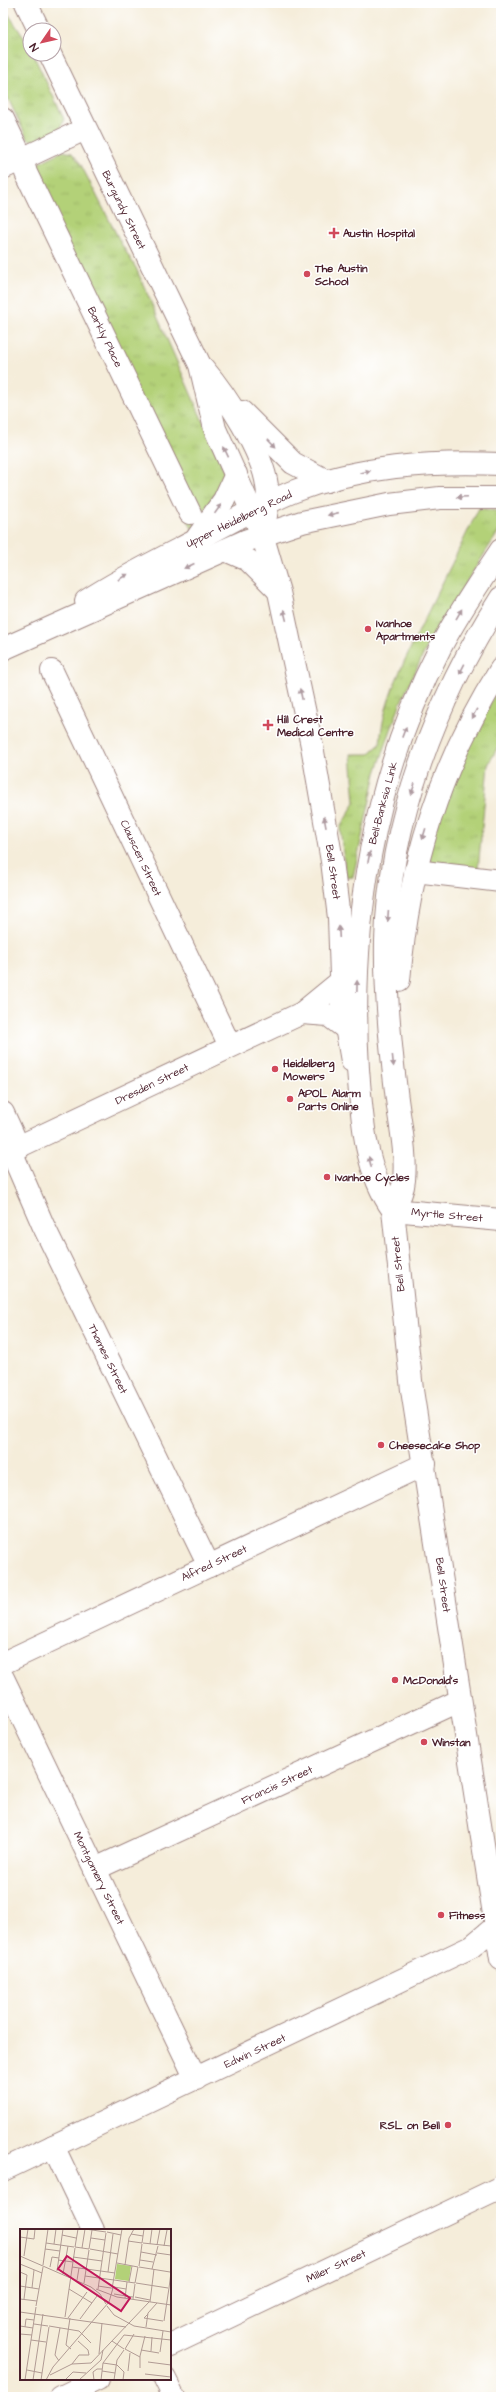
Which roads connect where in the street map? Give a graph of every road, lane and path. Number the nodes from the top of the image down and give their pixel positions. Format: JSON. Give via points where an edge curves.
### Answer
{"nodes":[{"id":1,"x":26,"y":3,"type":"edge"},
{"id":2,"x":35,"y":22,"type":"edge"},
{"id":3,"x":54,"y":62,"type":"edge"},
{"id":4,"x":3,"y":119,"type":"edge"},
{"id":5,"x":84,"y":129,"type":"junction"},
{"id":6,"x":22,"y":159,"type":"junction"},
{"id":7,"x":3,"y":168,"type":"edge"},
{"id":8,"x":200,"y":364,"type":"junction"},
{"id":9,"x":226,"y":395,"type":"junction"},
{"id":10,"x":501,"y":464,"type":"edge"},
{"id":11,"x":236,"y":474,"type":"junction"},
{"id":12,"x":327,"y":481,"type":"junction"},
{"id":13,"x":501,"y":498,"type":"edge"},
{"id":14,"x":260,"y":507,"type":"junction"},
{"id":15,"x":190,"y":513,"type":"dead end"},
{"id":16,"x":262,"y":534,"type":"junction"},
{"id":17,"x":195,"y":541,"type":"junction"},
{"id":18,"x":225,"y":550,"type":"junction"},
{"id":19,"x":501,"y":550,"type":"edge"},
{"id":20,"x":279,"y":592,"type":"junction"},
{"id":21,"x":501,"y":598,"type":"edge"},
{"id":22,"x":43,"y":629,"type":"junction"},
{"id":23,"x":3,"y":649,"type":"edge"},
{"id":24,"x":501,"y":669,"type":"edge"},
{"id":25,"x":52,"y":671,"type":"dead end"},
{"id":26,"x":415,"y":871,"type":"junction"},
{"id":27,"x":501,"y":881,"type":"edge"},
{"id":28,"x":341,"y":981,"type":"junction"},
{"id":29,"x":302,"y":1013,"type":"junction"},
{"id":30,"x":390,"y":1022,"type":"junction"},
{"id":31,"x":345,"y":1028,"type":"junction"},
{"id":32,"x":230,"y":1046,"type":"junction"},
{"id":33,"x":359,"y":1081,"type":"junction"},
{"id":34,"x":3,"y":1113,"type":"edge"},
{"id":35,"x":11,"y":1151,"type":"edge"},
{"id":36,"x":393,"y":1210,"type":"junction"},
{"id":37,"x":501,"y":1220,"type":"edge"},
{"id":38,"x":425,"y":1464,"type":"junction"},
{"id":39,"x":209,"y":1566,"type":"junction"},
{"id":40,"x":3,"y":1663,"type":"edge"},
{"id":41,"x":3,"y":1678,"type":"edge"},
{"id":42,"x":459,"y":1700,"type":"junction"},
{"id":43,"x":484,"y":1856,"type":"junction"},
{"id":44,"x":95,"y":1869,"type":"junction"},
{"id":45,"x":501,"y":1873,"type":"edge"},
{"id":46,"x":498,"y":1924,"type":"edge"},
{"id":47,"x":501,"y":1959,"type":"edge"},
{"id":48,"x":196,"y":2079,"type":"junction"},
{"id":49,"x":52,"y":2146,"type":"junction"},
{"id":50,"x":3,"y":2170,"type":"edge"},
{"id":51,"x":501,"y":2188,"type":"edge"},
{"id":52,"x":93,"y":2229,"type":"edge"},
{"id":53,"x":171,"y":2345,"type":"edge"},
{"id":54,"x":96,"y":2380,"type":"edge"},
{"id":55,"x":166,"y":2380,"type":"edge"},
{"id":56,"x":60,"y":2397,"type":"edge"},
{"id":57,"x":174,"y":2397,"type":"edge"}],
"edges":[{"from":1,"to":2,"type":"main road"},
{"from":3,"to":5,"type":"main road","name":"Burgundy Street"},
{"from":4,"to":6,"type":"main road"},
{"from":5,"to":6,"type":"main road"},
{"from":5,"to":8,"type":"main road","name":"Burgundy Street"},
{"from":6,"to":7,"type":"main road"},
{"from":6,"to":15,"type":"main road","name":"Barkly Place","via":[[26,173]]},
{"from":8,"to":9,"type":"main road","name":"Burgundy Street"},
{"from":11,"to":8,"type":"main road","name":"Burgundy Street","one_way":true,"via":[[215,429]]},
{"from":9,"to":12,"type":"main road","one_way":true,"via":[[288,459],[305,471]]},
{"from":9,"to":14,"type":"main road","name":"Burgundy Street","via":[[263,468],[267,485]]},
{"from":12,"to":10,"type":"main road","name":"Upper Heidelberg Road","one_way":true,"via":[[407,464]]},
{"from":11,"to":14,"type":"main road","name":"Burgundy Street"},
{"from":17,"to":11,"type":"main road","one_way":true,"via":[[224,500]]},
{"from":12,"to":14,"type":"main road","name":"Upper Heidelberg Road"},
{"from":13,"to":16,"type":"main road","name":"Upper Heidelberg Road","one_way":true,"via":[[440,498],[382,504]]},
{"from":14,"to":16,"type":"main road","name":"Burgundy Street"},
{"from":14,"to":17,"type":"main road","name":"Upper Heidelberg Road"},
{"from":16,"to":18,"type":"main road","name":"Upper Heidelberg Road"},
{"from":16,"to":20,"type":"main road","name":"Bell Street"},
{"from":22,"to":17,"type":"main road","name":"Upper Heidelberg Road","one_way":true,"via":[[123,577]]},
{"from":18,"to":20,"type":"main road","via":[[248,560]]},
{"from":18,"to":22,"type":"main road","name":"Upper Heidelberg Road","one_way":true},
{"from":33,"to":19,"type":"main road","name":"Bell–Banksia Link","one_way":true,"via":[[356,1014],[359,922],[378,812],[397,751],[440,648],[466,602]]},
{"from":28,"to":20,"type":"main road","name":"Bell Street","one_way":true,"via":[[339,918],[332,861],[313,753]]},
{"from":21,"to":30,"type":"main road","one_way":true,"via":[[451,691],[428,745],[411,796],[397,850],[388,912],[386,966]]},
{"from":22,"to":23,"type":"main road","name":"Upper Heidelberg Road"},
{"from":24,"to":26,"type":"main road","one_way":true,"via":[[461,737],[447,769],[432,808]]},
{"from":25,"to":32,"type":"main road","name":"Clauscen Street"},
{"from":26,"to":27,"type":"main road"},
{"from":26,"to":30,"type":"main road","via":[[406,912],[397,996]]},
{"from":28,"to":29,"type":"main road","name":"Dresden Street"},
{"from":28,"to":31,"type":"main road","name":"Bell Street"},
{"from":29,"to":31,"type":"main road","name":"Dresden Street","via":[[328,1015]]},
{"from":29,"to":32,"type":"main road","name":"Dresden Street"},
{"from":30,"to":36,"type":"main road","one_way":true,"via":[[405,1168],[401,1196]]},
{"from":31,"to":33,"type":"main road","name":"Bell Street"},
{"from":32,"to":35,"type":"main road","name":"Dresden Street"},
{"from":36,"to":33,"type":"main road","name":"Bell Street","one_way":true,"via":[[384,1198],[372,1168]]},
{"from":34,"to":35,"type":"main road","name":"Thames Street"},
{"from":35,"to":39,"type":"main road","name":"Thames Street","via":[[43,1225]]},
{"from":36,"to":37,"type":"main road","name":"Myrtle Street"},
{"from":36,"to":38,"type":"main road","name":"Bell Street","via":[[412,1390]]},
{"from":38,"to":39,"type":"main road","name":"Alfred Street"},
{"from":38,"to":42,"type":"main road","name":"Bell Street"},
{"from":39,"to":40,"type":"main road","name":"Alfred Street"},
{"from":41,"to":44,"type":"main road","name":"Montgomery Street"},
{"from":42,"to":43,"type":"main road","name":"Bell Street"},
{"from":42,"to":44,"type":"main road","name":"Francis Street"},
{"from":43,"to":45,"type":"main road","via":[[493,1869]]},
{"from":43,"to":46,"type":"main road","name":"Bell Street"},
{"from":44,"to":48,"type":"main road","name":"Montgomery Street"},
{"from":46,"to":47,"type":"main road","name":"Bell Street"},
{"from":46,"to":48,"type":"main road","name":"Edwin Street","via":[[472,1947]]},
{"from":48,"to":49,"type":"main road","name":"Edwin Street"},
{"from":49,"to":50,"type":"main road","name":"Edwin Street"},
{"from":49,"to":52,"type":"main road"},
{"from":51,"to":53,"type":"main road","name":"Miller Street"},
{"from":54,"to":56,"type":"main road"},
{"from":55,"to":57,"type":"main road"}]}
